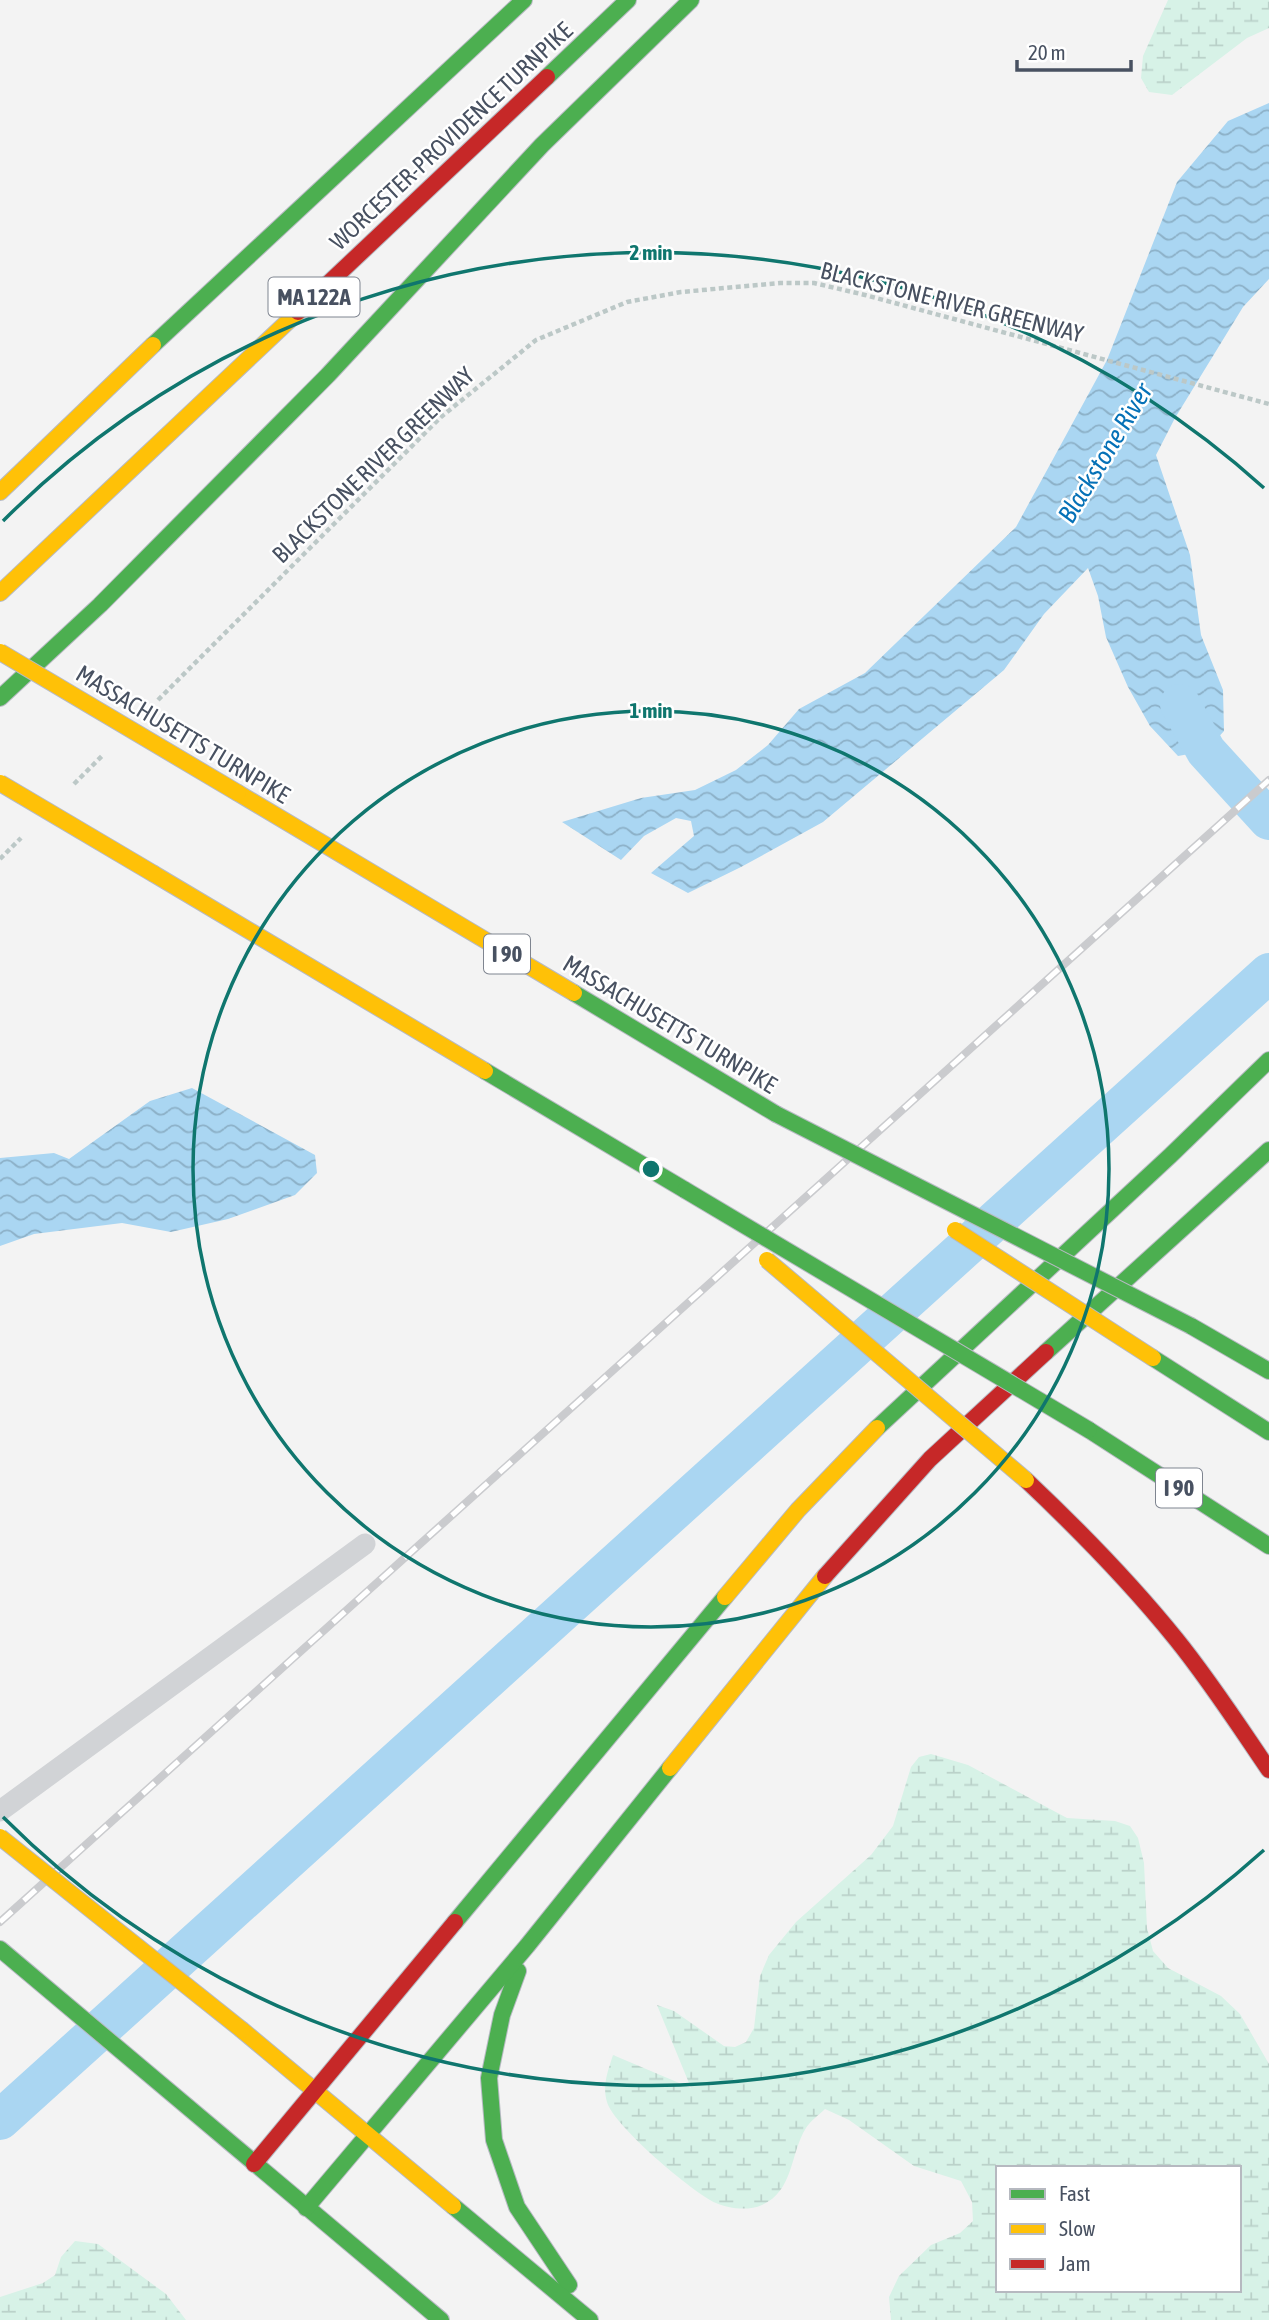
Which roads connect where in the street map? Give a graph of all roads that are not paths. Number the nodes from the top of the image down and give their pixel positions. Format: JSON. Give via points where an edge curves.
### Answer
{"nodes":[{"id":1,"x":524,"y":0,"type":"edge"},
{"id":2,"x":628,"y":0,"type":"edge"},
{"id":3,"x":691,"y":0,"type":"edge"},
{"id":4,"x":0,"y":492,"type":"edge"},
{"id":5,"x":0,"y":593,"type":"edge"},
{"id":6,"x":0,"y":652,"type":"edge"},
{"id":7,"x":0,"y":698,"type":"edge"},
{"id":8,"x":0,"y":783,"type":"edge"},
{"id":9,"x":1269,"y":1060,"type":"edge"},
{"id":10,"x":776,"y":1114,"type":"junction"},
{"id":11,"x":1269,"y":1150,"type":"edge"},
{"id":12,"x":685,"y":1190,"type":"junction"},
{"id":13,"x":902,"y":1195,"type":"dead end"},
{"id":14,"x":936,"y":1217,"type":"dead end"},
{"id":15,"x":1269,"y":1371,"type":"edge"},
{"id":16,"x":1269,"y":1432,"type":"edge"},
{"id":17,"x":365,"y":1544,"type":"dead end"},
{"id":18,"x":1269,"y":1546,"type":"edge"},
{"id":19,"x":1269,"y":1770,"type":"edge"},
{"id":20,"x":0,"y":1811,"type":"edge"},
{"id":21,"x":0,"y":1837,"type":"edge"},
{"id":22,"x":527,"y":1946,"type":"junction"},
{"id":23,"x":0,"y":1950,"type":"edge"},
{"id":24,"x":315,"y":2091,"type":"junction"},
{"id":25,"x":369,"y":2135,"type":"junction"},
{"id":26,"x":254,"y":2164,"type":"junction"},
{"id":27,"x":306,"y":2208,"type":"junction"},
{"id":28,"x":441,"y":2320,"type":"edge"},
{"id":29,"x":590,"y":2320,"type":"edge"},
{"id":30,"x":596,"y":2320,"type":"edge"}],
"edges":[{"from":1,"to":4,"type":"highway","name":"WORCESTER-PROVIDENCE TURNPIKE","number":"MA 122A","via":[[212,288]]},
{"from":2,"to":5,"type":"highway","name":"WORCESTER-PROVIDENCE TURNPIKE","number":"MA 122A"},
{"from":3,"to":7,"type":"highway","via":[[542,145],[300,404],[100,605]]},
{"from":6,"to":10,"type":"highway","name":"MASSACHUSETTS TURNPIKE","number":"I 90","bridge":true},
{"from":8,"to":12,"type":"highway","number":"I 90","bridge":true},
{"from":9,"to":24,"type":"highway","via":[[894,1410],[799,1510]]},
{"from":10,"to":13,"type":"highway","name":"MASSACHUSETTS TURNPIKE","number":"I 90","bridge":true},
{"from":10,"to":15,"type":"highway","bridge":true,"via":[[1191,1326]]},
{"from":11,"to":22,"type":"highway","via":[[930,1459],[834,1564]]},
{"from":12,"to":18,"type":"highway","number":"I 90","bridge":true,"via":[[1089,1430]]},
{"from":12,"to":19,"type":"highway","bridge":true,"via":[[1073,1524],[1176,1639]]},
{"from":14,"to":16,"type":"highway","bridge":true},
{"from":17,"to":20,"type":"lane"},
{"from":21,"to":24,"type":"highway","bridge":true},
{"from":22,"to":25,"type":"highway"},
{"from":22,"to":30,"type":"highway","via":[[502,2015],[489,2078],[494,2140],[517,2207]]},
{"from":23,"to":26,"type":"highway"},
{"from":24,"to":25,"type":"highway"},
{"from":24,"to":26,"type":"highway"},
{"from":25,"to":27,"type":"highway"},
{"from":25,"to":29,"type":"highway"},
{"from":26,"to":27,"type":"highway"},
{"from":27,"to":28,"type":"highway"}]}
